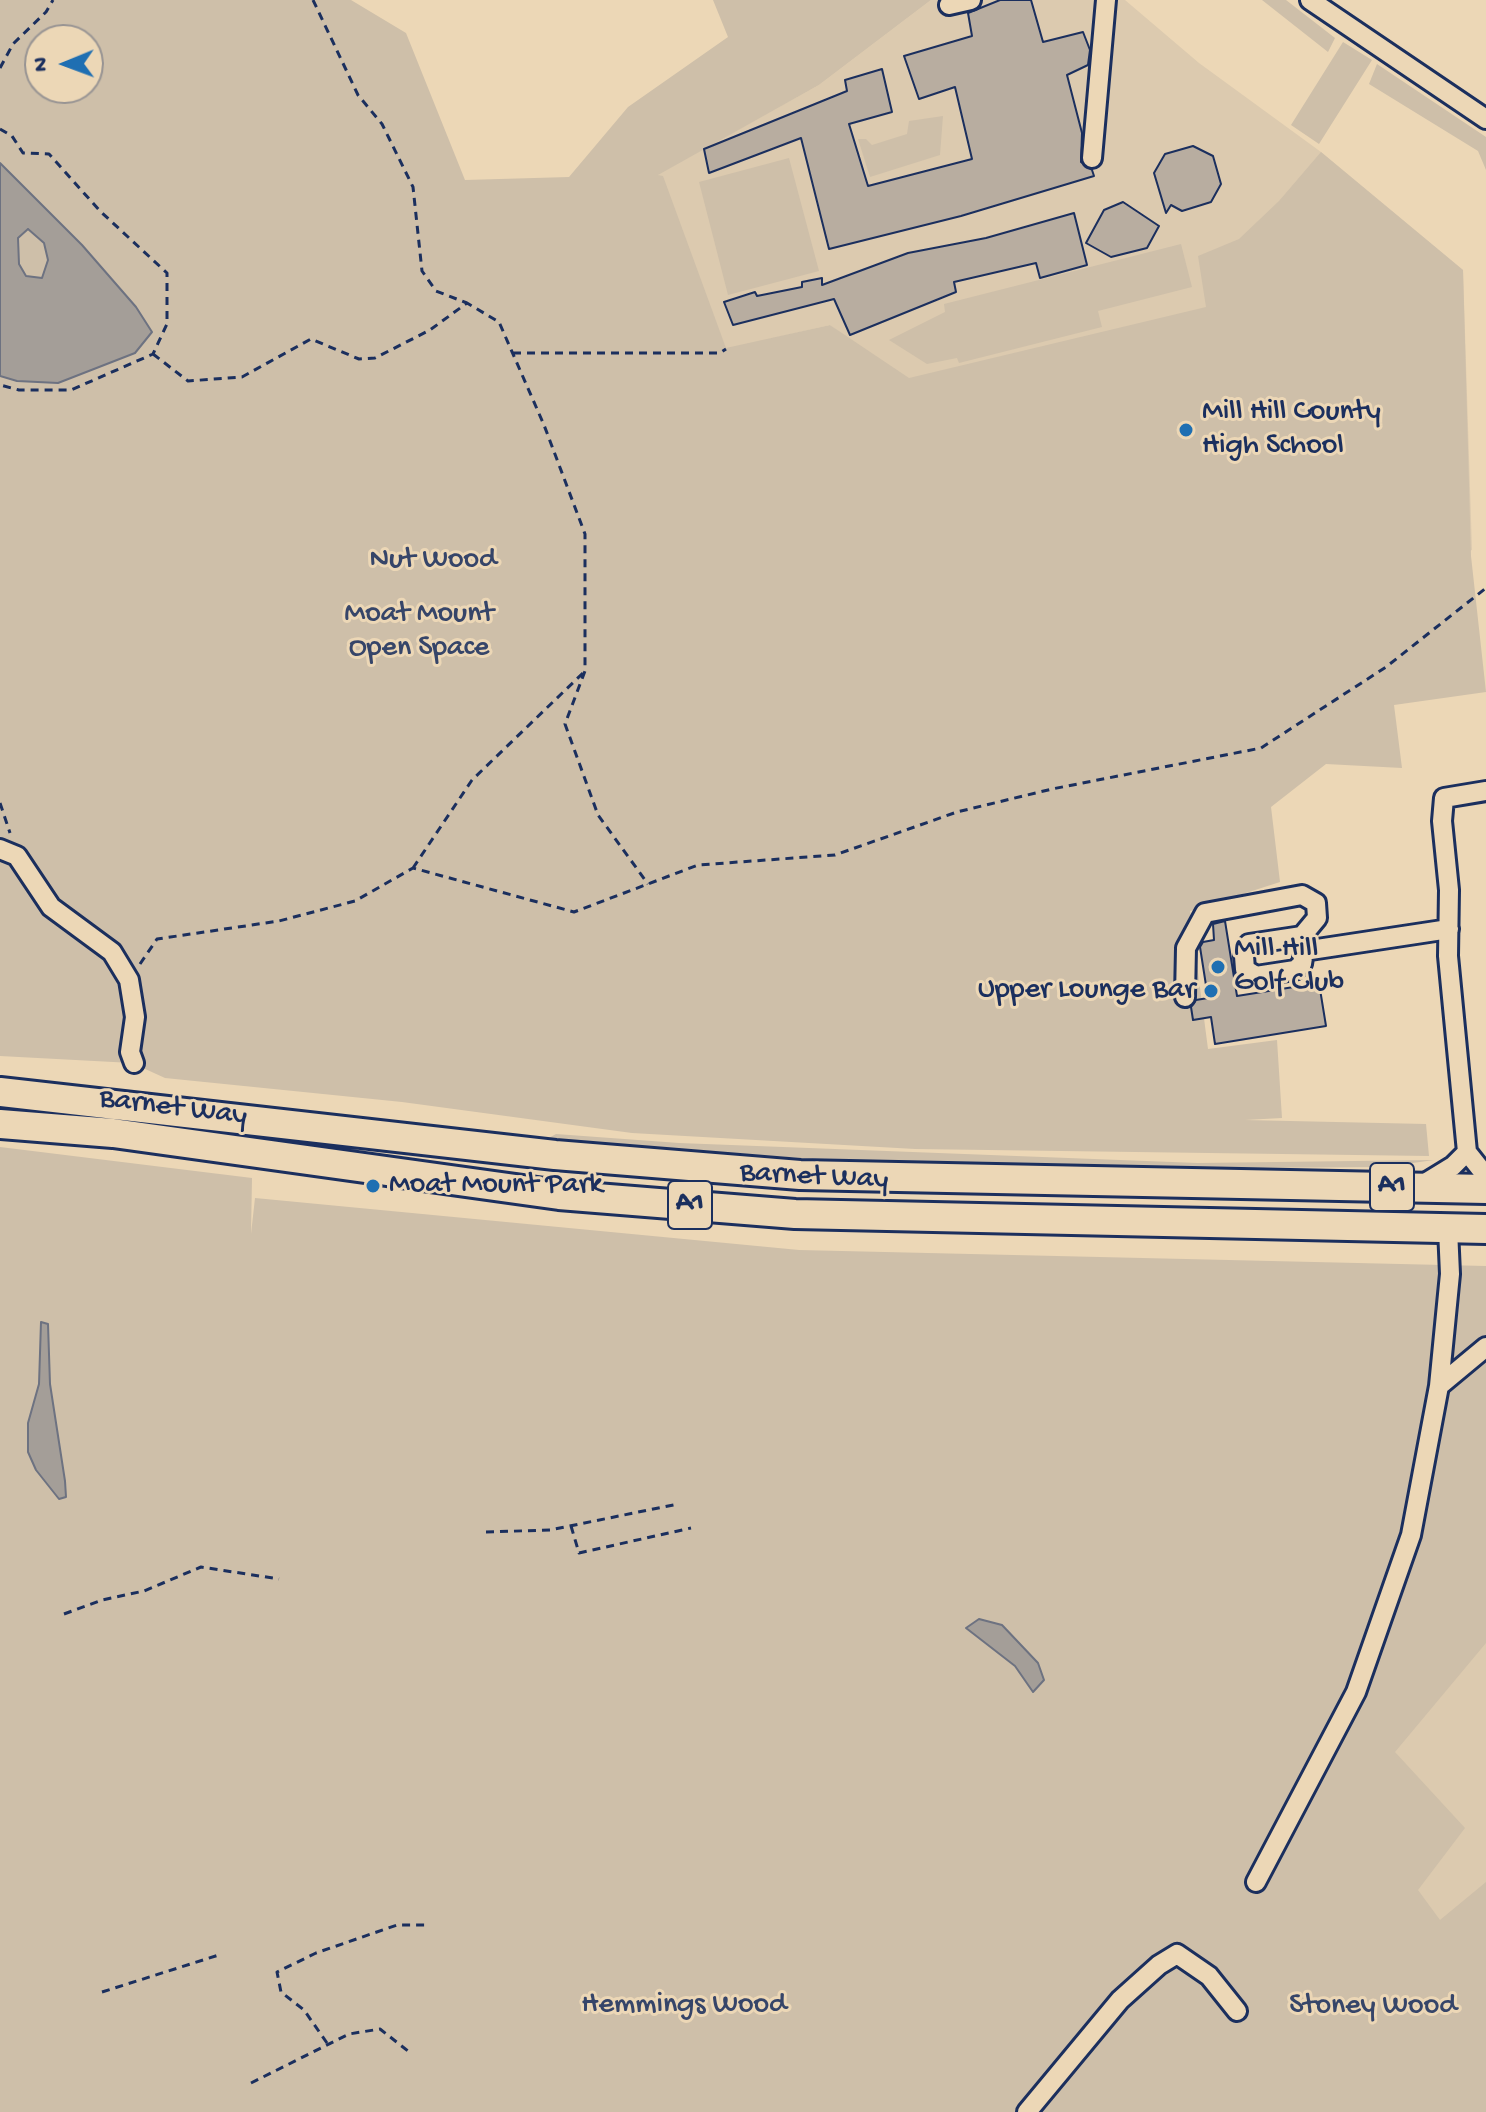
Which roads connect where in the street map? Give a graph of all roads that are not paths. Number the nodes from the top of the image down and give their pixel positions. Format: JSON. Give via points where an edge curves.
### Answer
{"nodes":[{"id":1,"x":971,"y":0,"type":"edge"},
{"id":2,"x":1106,"y":0,"type":"edge"},
{"id":3,"x":1310,"y":0,"type":"edge"},
{"id":4,"x":949,"y":5,"type":"dead end"},
{"id":5,"x":1486,"y":119,"type":"edge"},
{"id":6,"x":1092,"y":158,"type":"dead end"},
{"id":7,"x":1486,"y":791,"type":"edge"},
{"id":8,"x":8,"y":852,"type":"edge"},
{"id":9,"x":1449,"y":929,"type":"junction"},
{"id":10,"x":1185,"y":997,"type":"dead end"},
{"id":11,"x":134,"y":1063,"type":"dead end"},
{"id":12,"x":0,"y":1092,"type":"edge"},
{"id":13,"x":0,"y":1124,"type":"edge"},
{"id":14,"x":1467,"y":1152,"type":"junction"},
{"id":15,"x":1486,"y":1176,"type":"edge"},
{"id":16,"x":1418,"y":1188,"type":"junction"},
{"id":17,"x":1486,"y":1189,"type":"edge"},
{"id":18,"x":1448,"y":1229,"type":"junction"},
{"id":19,"x":1486,"y":1229,"type":"edge"},
{"id":20,"x":1486,"y":1347,"type":"edge"},
{"id":21,"x":1439,"y":1386,"type":"junction"},
{"id":22,"x":1256,"y":1882,"type":"dead end"},
{"id":23,"x":1237,"y":2011,"type":"dead end"},
{"id":24,"x":1027,"y":2112,"type":"edge"}],
"edges":[{"from":1,"to":4,"type":"street"},
{"from":2,"to":6,"type":"street"},
{"from":3,"to":5,"type":"street"},
{"from":7,"to":9,"type":"street","via":[[1444,798]]},
{"from":8,"to":11,"type":"street","via":[[51,907],[112,952],[129,980]]},
{"from":9,"to":10,"type":"street","via":[[1303,944],[1317,918],[1316,903],[1302,895],[1205,913],[1186,948]]},
{"from":9,"to":14,"type":"street"},
{"from":12,"to":16,"type":"highway","name":"Barnet Way","number":"A1","via":[[555,1155],[800,1175]]},
{"from":13,"to":18,"type":"highway","name":"Barnet Way","number":"A1","via":[[113,1133],[559,1195],[795,1214]]},
{"from":14,"to":15,"type":"street"},
{"from":14,"to":16,"type":"street"},
{"from":16,"to":17,"type":"highway","name":"Barnet Way","number":"A1"},
{"from":18,"to":19,"type":"highway","name":"Barnet Way","number":"A1"},
{"from":18,"to":21,"type":"street","via":[[1450,1274]]},
{"from":20,"to":21,"type":"street"},
{"from":21,"to":22,"type":"street","via":[[1411,1535],[1356,1692]]},
{"from":23,"to":24,"type":"street","via":[[1209,1976],[1177,1954],[1120,2000]]}]}
